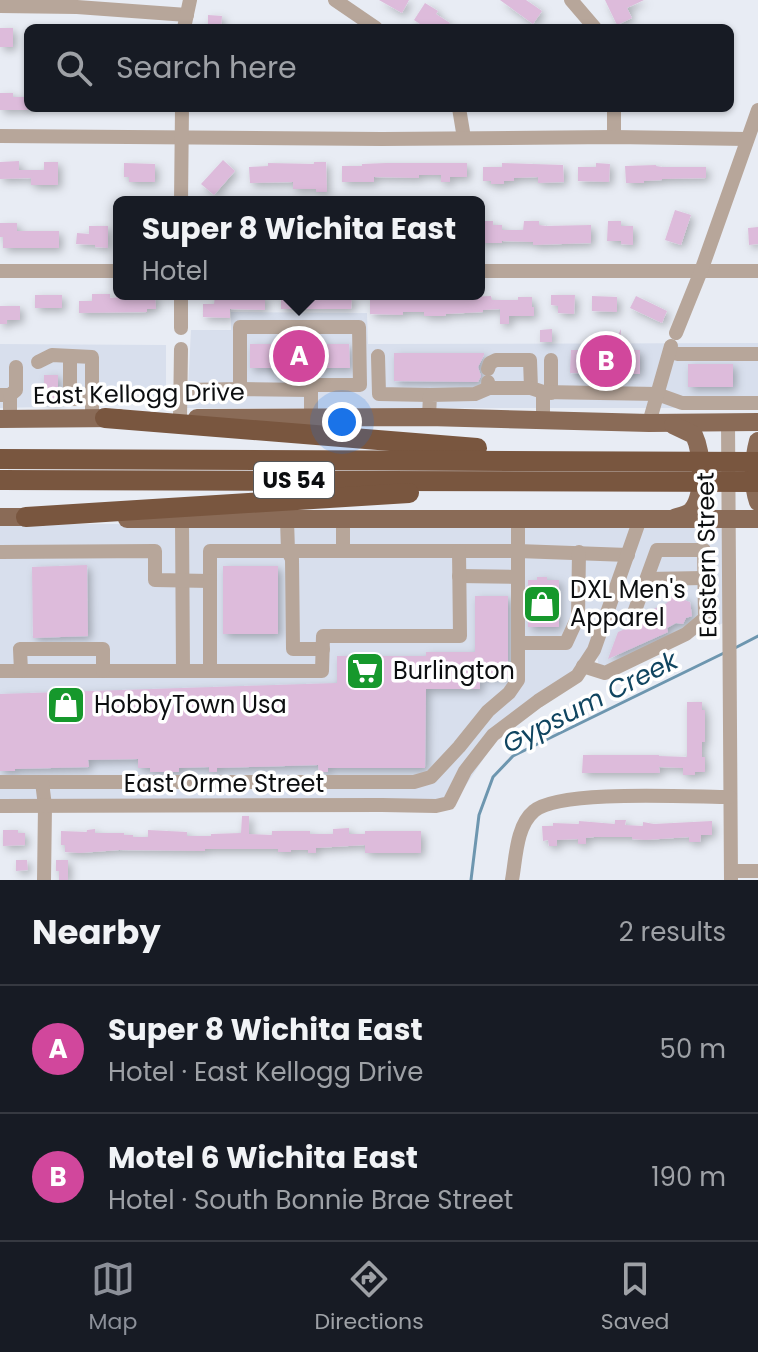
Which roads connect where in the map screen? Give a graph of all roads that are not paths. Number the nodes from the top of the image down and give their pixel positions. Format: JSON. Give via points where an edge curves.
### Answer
{"nodes":[{"id":1,"x":190,"y":0,"type":"edge"},
{"id":2,"x":335,"y":0,"type":"edge"},
{"id":3,"x":571,"y":0,"type":"edge"},
{"id":4,"x":0,"y":6,"type":"edge"},
{"id":5,"x":186,"y":22,"type":"edge"},
{"id":6,"x":370,"y":24,"type":"edge"},
{"id":7,"x":592,"y":24,"type":"edge"},
{"id":8,"x":758,"y":110,"type":"edge"},
{"id":9,"x":182,"y":112,"type":"edge"},
{"id":10,"x":460,"y":112,"type":"edge"},
{"id":11,"x":614,"y":112,"type":"edge"},
{"id":12,"x":0,"y":136,"type":"edge"},
{"id":13,"x":182,"y":137,"type":"junction"},
{"id":14,"x":614,"y":137,"type":"junction"},
{"id":15,"x":464,"y":138,"type":"junction"},
{"id":16,"x":747,"y":139,"type":"junction"},
{"id":17,"x":181,"y":196,"type":"edge"},
{"id":18,"x":0,"y":271,"type":"edge"},
{"id":19,"x":113,"y":271,"type":"edge"},
{"id":20,"x":485,"y":271,"type":"edge"},
{"id":21,"x":701,"y":271,"type":"junction"},
{"id":22,"x":758,"y":271,"type":"edge"},
{"id":23,"x":181,"y":300,"type":"edge"},
{"id":24,"x":181,"y":328,"type":"dead end"},
{"id":25,"x":672,"y":344,"type":"junction"},
{"id":26,"x":181,"y":349,"type":"dead end"},
{"id":27,"x":758,"y":354,"type":"edge"},
{"id":28,"x":70,"y":356,"type":"junction"},
{"id":29,"x":378,"y":356,"type":"dead end"},
{"id":30,"x":551,"y":360,"type":"dead end"},
{"id":31,"x":38,"y":362,"type":"dead end"},
{"id":32,"x":16,"y":367,"type":"dead end"},
{"id":33,"x":488,"y":380,"type":"junction"},
{"id":34,"x":301,"y":385,"type":"junction"},
{"id":35,"x":240,"y":389,"type":"junction"},
{"id":36,"x":181,"y":390,"type":"junction"},
{"id":37,"x":542,"y":391,"type":"junction"},
{"id":38,"x":657,"y":394,"type":"junction"},
{"id":39,"x":5,"y":395,"type":"edge"},
{"id":40,"x":430,"y":395,"type":"junction"},
{"id":41,"x":758,"y":403,"type":"edge"},
{"id":42,"x":96,"y":412,"type":"junction"},
{"id":43,"x":311,"y":416,"type":"junction"},
{"id":44,"x":429,"y":417,"type":"junction"},
{"id":45,"x":180,"y":418,"type":"junction"},
{"id":46,"x":5,"y":419,"type":"edge"},
{"id":47,"x":543,"y":419,"type":"junction"},
{"id":48,"x":728,"y":422,"type":"junction"},
{"id":49,"x":758,"y":422,"type":"edge"},
{"id":50,"x":649,"y":423,"type":"junction"},
{"id":51,"x":668,"y":423,"type":"junction"},
{"id":52,"x":758,"y":441,"type":"edge"},
{"id":53,"x":0,"y":459,"type":"edge"},
{"id":54,"x":632,"y":461,"type":"junction"},
{"id":55,"x":758,"y":462,"type":"edge"},
{"id":56,"x":679,"y":475,"type":"junction"},
{"id":57,"x":0,"y":480,"type":"edge"},
{"id":58,"x":588,"y":482,"type":"junction"},
{"id":59,"x":758,"y":482,"type":"edge"},
{"id":60,"x":758,"y":489,"type":"edge"},
{"id":61,"x":758,"y":502,"type":"edge"},
{"id":62,"x":0,"y":517,"type":"edge"},
{"id":63,"x":26,"y":517,"type":"junction"},
{"id":64,"x":343,"y":519,"type":"junction"},
{"id":65,"x":518,"y":519,"type":"junction"},
{"id":66,"x":640,"y":519,"type":"junction"},
{"id":67,"x":671,"y":519,"type":"junction"},
{"id":68,"x":728,"y":519,"type":"junction"},
{"id":69,"x":758,"y":519,"type":"edge"},
{"id":70,"x":182,"y":520,"type":"junction"},
{"id":71,"x":287,"y":520,"type":"junction"},
{"id":72,"x":288,"y":551,"type":"junction"},
{"id":73,"x":343,"y":551,"type":"junction"},
{"id":74,"x":459,"y":551,"type":"junction"},
{"id":75,"x":518,"y":551,"type":"junction"},
{"id":76,"x":0,"y":552,"type":"edge"},
{"id":77,"x":579,"y":552,"type":"junction"},
{"id":78,"x":628,"y":555,"type":"junction"},
{"id":79,"x":729,"y":573,"type":"junction"},
{"id":80,"x":620,"y":575,"type":"junction"},
{"id":81,"x":459,"y":576,"type":"junction"},
{"id":82,"x":704,"y":576,"type":"junction"},
{"id":83,"x":518,"y":577,"type":"junction"},
{"id":84,"x":183,"y":580,"type":"junction"},
{"id":85,"x":210,"y":581,"type":"junction"},
{"id":86,"x":646,"y":581,"type":"junction"},
{"id":87,"x":634,"y":613,"type":"dead end"},
{"id":88,"x":518,"y":643,"type":"junction"},
{"id":89,"x":323,"y":649,"type":"junction"},
{"id":90,"x":583,"y":666,"type":"junction"},
{"id":91,"x":0,"y":671,"type":"edge"},
{"id":92,"x":21,"y":671,"type":"junction"},
{"id":93,"x":103,"y":671,"type":"junction"},
{"id":94,"x":183,"y":671,"type":"junction"},
{"id":95,"x":210,"y":671,"type":"junction"},
{"id":96,"x":0,"y":782,"type":"edge"},
{"id":97,"x":42,"y":782,"type":"junction"},
{"id":98,"x":730,"y":797,"type":"junction"},
{"id":99,"x":0,"y":806,"type":"edge"},
{"id":100,"x":45,"y":806,"type":"junction"},
{"id":101,"x":758,"y":871,"type":"edge"},
{"id":102,"x":731,"y":876,"type":"edge"},
{"id":103,"x":44,"y":880,"type":"edge"},
{"id":104,"x":512,"y":880,"type":"edge"}],
"edges":[{"from":1,"to":5,"type":"street"},
{"from":2,"to":6,"type":"street"},
{"from":3,"to":7,"type":"street"},
{"from":4,"to":5,"type":"street","via":[[77,7]]},
{"from":8,"to":16,"type":"street"},
{"from":9,"to":13,"type":"street"},
{"from":10,"to":15,"type":"street"},
{"from":11,"to":14,"type":"street"},
{"from":12,"to":13,"type":"street"},
{"from":13,"to":15,"type":"street"},
{"from":13,"to":17,"type":"street"},
{"from":14,"to":15,"type":"street"},
{"from":14,"to":16,"type":"street"},
{"from":16,"to":21,"type":"street"},
{"from":18,"to":19,"type":"street"},
{"from":20,"to":21,"type":"street"},
{"from":21,"to":22,"type":"street"},
{"from":21,"to":25,"type":"street"},
{"from":23,"to":24,"type":"street"},
{"from":25,"to":27,"type":"street","via":[[678,354]]},
{"from":25,"to":38,"type":"street"},
{"from":26,"to":36,"type":"street"},
{"from":28,"to":31,"type":"street","via":[[52,355]]},
{"from":28,"to":42,"type":"street","via":[[70,399]]},
{"from":28,"to":42,"type":"street","via":[[92,357]]},
{"from":29,"to":40,"type":"street","via":[[379,394]]},
{"from":30,"to":37,"type":"street"},
{"from":32,"to":39,"type":"street","via":[[16,390]]},
{"from":33,"to":37,"type":"street"},
{"from":33,"to":37,"type":"street","via":[[490,363],[496,360],[530,360]]},
{"from":33,"to":40,"type":"street","via":[[475,394]]},
{"from":34,"to":35,"type":"street"},
{"from":34,"to":35,"type":"street","via":[[360,385],[359,327],[240,327]]},
{"from":34,"to":43,"type":"street"},
{"from":35,"to":36,"type":"street"},
{"from":36,"to":45,"type":"street"},
{"from":37,"to":38,"type":"street"},
{"from":37,"to":47,"type":"street"},
{"from":38,"to":41,"type":"street","via":[[682,403]]},
{"from":38,"to":50,"type":"street"},
{"from":39,"to":46,"type":"street"},
{"from":40,"to":44,"type":"street"},
{"from":42,"to":45,"type":"main road","name":"East Kellogg Drive"},
{"from":42,"to":46,"type":"main road","name":"East Kellogg Drive"},
{"from":42,"to":54,"type":"highway"},
{"from":43,"to":44,"type":"main road","name":"East Kellogg Drive"},
{"from":43,"to":45,"type":"main road","name":"East Kellogg Drive"},
{"from":44,"to":47,"type":"main road","name":"East Kellogg Drive"},
{"from":47,"to":50,"type":"main road","name":"East Kellogg Drive"},
{"from":48,"to":49,"type":"main road","name":"East Kellogg Drive"},
{"from":48,"to":51,"type":"main road","name":"East Kellogg Drive"},
{"from":48,"to":68,"type":"street","name":"Eastern Street"},
{"from":50,"to":51,"type":"main road","name":"East Kellogg Drive"},
{"from":51,"to":67,"type":"main road","via":[[694,435],[701,458],[698,500],[687,514]]},
{"from":52,"to":61,"type":"main road"},
{"from":53,"to":54,"type":"highway","number":"US 54"},
{"from":54,"to":56,"type":"highway","number":"US 54"},
{"from":55,"to":56,"type":"highway","number":"US 54"},
{"from":56,"to":58,"type":"highway","number":"US 54"},
{"from":56,"to":59,"type":"highway","number":"US 54"},
{"from":56,"to":60,"type":"highway"},
{"from":57,"to":58,"type":"highway","number":"US 54"},
{"from":58,"to":63,"type":"highway"},
{"from":62,"to":63,"type":"main road"},
{"from":63,"to":70,"type":"main road"},
{"from":64,"to":65,"type":"main road"},
{"from":64,"to":71,"type":"main road"},
{"from":64,"to":73,"type":"street"},
{"from":65,"to":66,"type":"main road"},
{"from":65,"to":75,"type":"street"},
{"from":66,"to":67,"type":"main road"},
{"from":66,"to":78,"type":"street"},
{"from":67,"to":68,"type":"main road"},
{"from":68,"to":69,"type":"main road"},
{"from":68,"to":79,"type":"street","name":"Eastern Street"},
{"from":70,"to":71,"type":"main road"},
{"from":70,"to":84,"type":"street"},
{"from":71,"to":72,"type":"street"},
{"from":72,"to":73,"type":"street"},
{"from":72,"to":85,"type":"street","via":[[210,551]]},
{"from":72,"to":89,"type":"street","via":[[293,649]]},
{"from":73,"to":74,"type":"street"},
{"from":74,"to":75,"type":"street"},
{"from":74,"to":81,"type":"street"},
{"from":75,"to":77,"type":"street"},
{"from":75,"to":83,"type":"street"},
{"from":76,"to":84,"type":"street","via":[[155,551],[155,580]]},
{"from":77,"to":78,"type":"street"},
{"from":77,"to":88,"type":"street","via":[[578,617],[566,643]]},
{"from":78,"to":80,"type":"street"},
{"from":79,"to":82,"type":"street"},
{"from":79,"to":98,"type":"street","name":"Eastern Street"},
{"from":80,"to":86,"type":"street"},
{"from":80,"to":90,"type":"street","via":[[594,650]]},
{"from":81,"to":83,"type":"street"},
{"from":81,"to":89,"type":"street","via":[[460,636],[323,636]]},
{"from":82,"to":86,"type":"street"},
{"from":82,"to":86,"type":"street","via":[[704,550],[657,550]]},
{"from":82,"to":90,"type":"street","via":[[705,618],[686,634],[605,673]]},
{"from":83,"to":88,"type":"street"},
{"from":84,"to":85,"type":"street"},
{"from":84,"to":94,"type":"street"},
{"from":85,"to":95,"type":"street"},
{"from":86,"to":87,"type":"street"},
{"from":88,"to":97,"type":"street","via":[[518,680],[509,693],[431,777],[414,782]]},
{"from":89,"to":95,"type":"street","via":[[322,671]]},
{"from":90,"to":100,"type":"street","name":"East Orme Street","via":[[577,676],[493,735],[449,803]]},
{"from":91,"to":92,"type":"street"},
{"from":92,"to":93,"type":"street"},
{"from":92,"to":93,"type":"street","via":[[20,649],[103,649]]},
{"from":93,"to":94,"type":"street"},
{"from":94,"to":95,"type":"street"},
{"from":96,"to":97,"type":"street"},
{"from":97,"to":100,"type":"street"},
{"from":98,"to":102,"type":"street","name":"Eastern Street"},
{"from":98,"to":104,"type":"street","via":[[550,802],[534,810],[522,827]]},
{"from":99,"to":100,"type":"street","name":"East Orme Street"},
{"from":100,"to":103,"type":"street"},
{"from":101,"to":102,"type":"street"}]}
